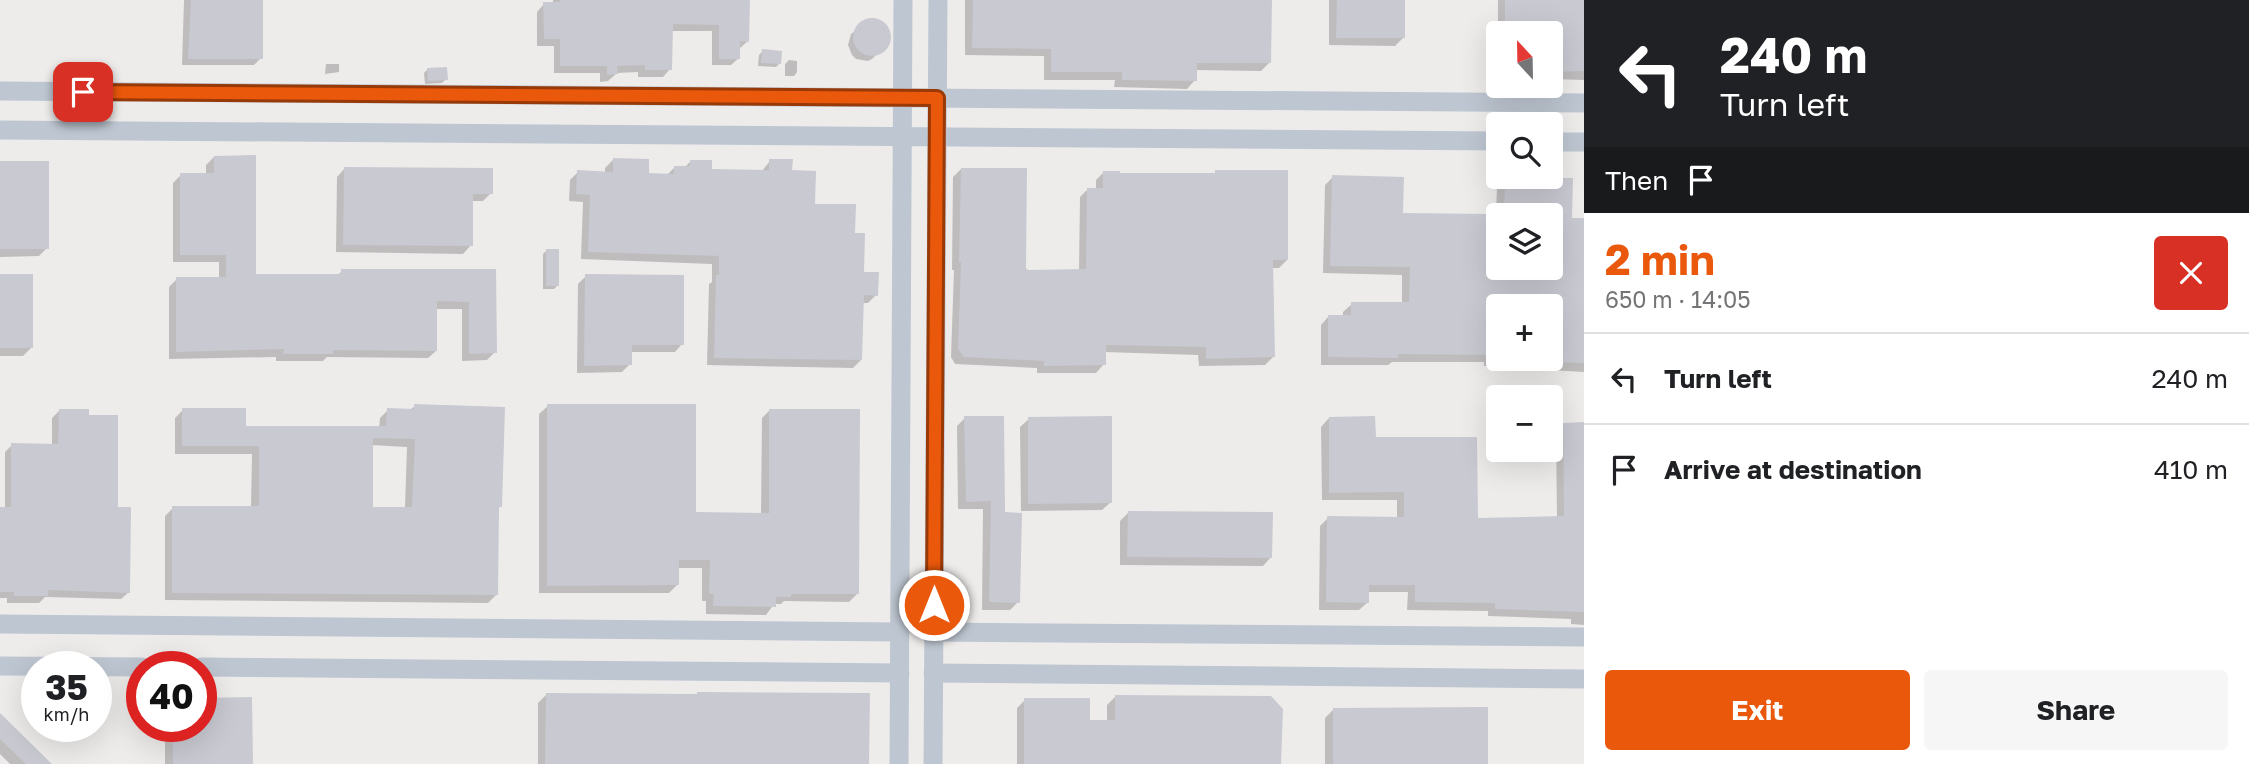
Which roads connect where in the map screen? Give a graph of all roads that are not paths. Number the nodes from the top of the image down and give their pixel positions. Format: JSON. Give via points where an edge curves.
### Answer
{"nodes":[{"id":1,"x":903,"y":0,"type":"edge"},
{"id":2,"x":938,"y":0,"type":"edge"},
{"id":3,"x":0,"y":91,"type":"edge"},
{"id":4,"x":903,"y":98,"type":"junction"},
{"id":5,"x":937,"y":98,"type":"junction"},
{"id":6,"x":1584,"y":103,"type":"edge"},
{"id":7,"x":0,"y":130,"type":"edge"},
{"id":8,"x":903,"y":136,"type":"junction"},
{"id":9,"x":937,"y":137,"type":"junction"},
{"id":10,"x":1486,"y":141,"type":"edge"},
{"id":11,"x":1563,"y":142,"type":"edge"},
{"id":12,"x":1584,"y":142,"type":"edge"},
{"id":13,"x":0,"y":624,"type":"edge"},
{"id":14,"x":900,"y":632,"type":"junction"},
{"id":15,"x":933,"y":632,"type":"junction"},
{"id":16,"x":1584,"y":637,"type":"edge"},
{"id":17,"x":0,"y":666,"type":"edge"},
{"id":18,"x":126,"y":667,"type":"edge"},
{"id":19,"x":217,"y":667,"type":"edge"},
{"id":20,"x":900,"y":673,"type":"junction"},
{"id":21,"x":933,"y":673,"type":"junction"},
{"id":22,"x":1584,"y":679,"type":"edge"},
{"id":23,"x":900,"y":764,"type":"edge"},
{"id":24,"x":933,"y":764,"type":"edge"}],
"edges":[{"from":1,"to":4,"type":"street"},
{"from":2,"to":5,"type":"street"},
{"from":3,"to":4,"type":"street"},
{"from":4,"to":5,"type":"street"},
{"from":4,"to":8,"type":"street"},
{"from":5,"to":6,"type":"street"},
{"from":5,"to":9,"type":"street"},
{"from":7,"to":8,"type":"street"},
{"from":8,"to":9,"type":"street"},
{"from":8,"to":14,"type":"street"},
{"from":9,"to":10,"type":"street"},
{"from":9,"to":15,"type":"street"},
{"from":11,"to":12,"type":"street"},
{"from":13,"to":14,"type":"street"},
{"from":14,"to":20,"type":"street"},
{"from":15,"to":16,"type":"street"},
{"from":15,"to":21,"type":"street"},
{"from":17,"to":18,"type":"street"},
{"from":19,"to":20,"type":"street"},
{"from":20,"to":23,"type":"street"},
{"from":21,"to":22,"type":"street"},
{"from":21,"to":24,"type":"street"}]}
